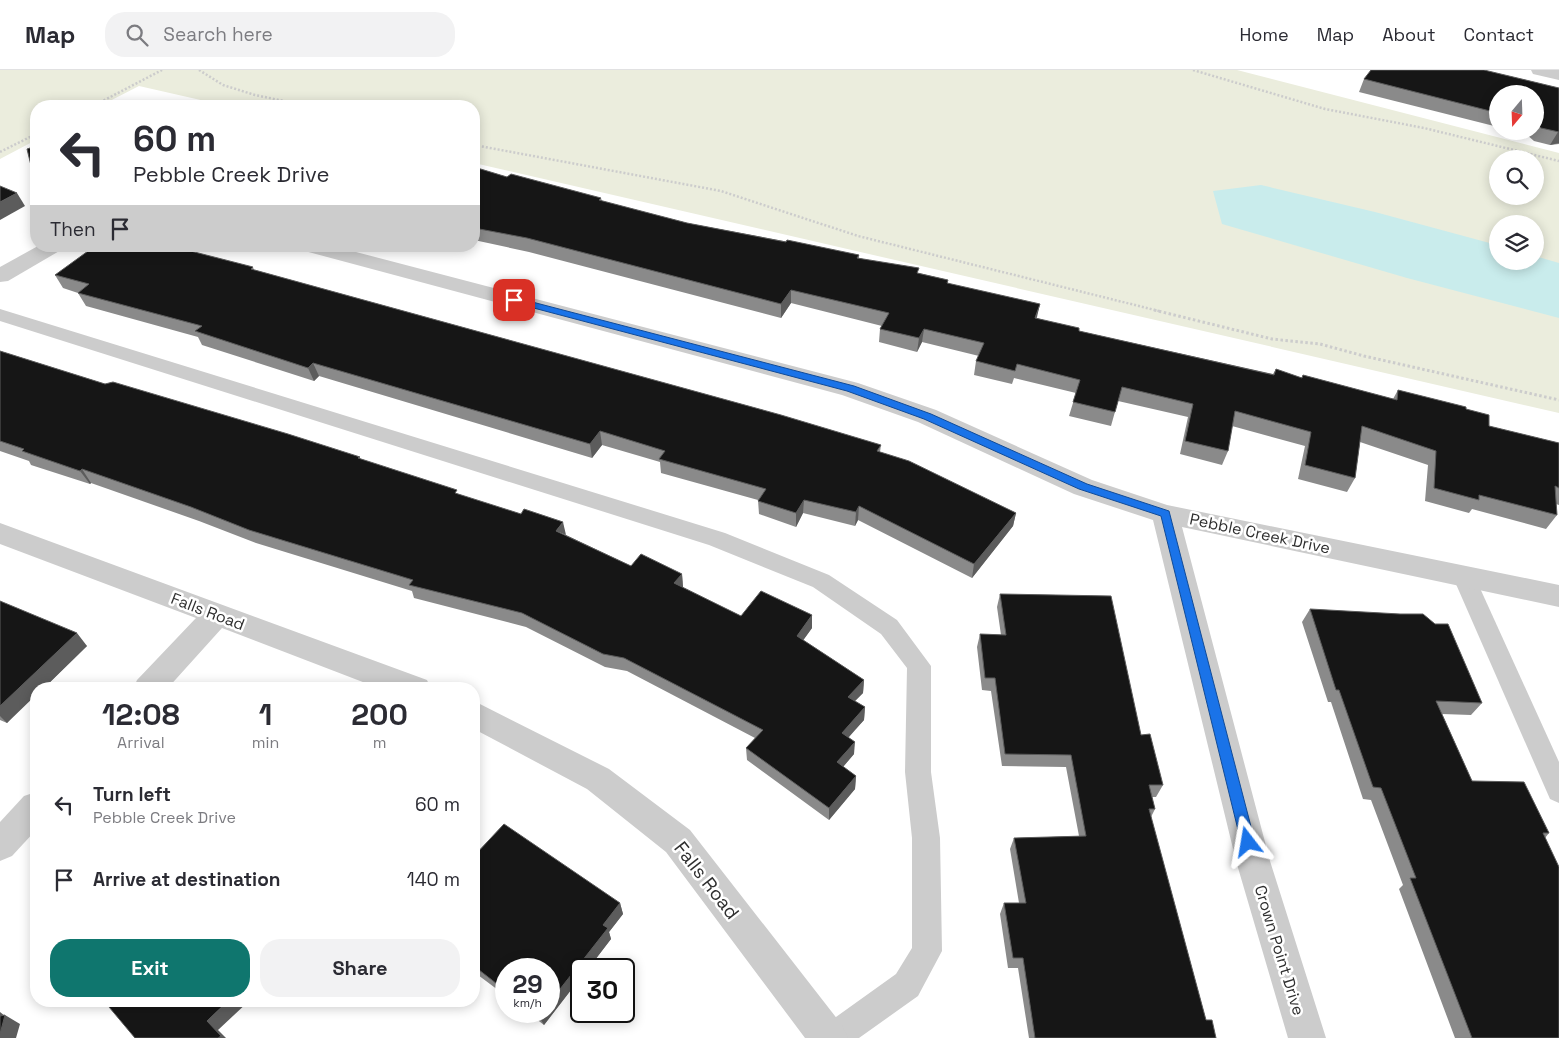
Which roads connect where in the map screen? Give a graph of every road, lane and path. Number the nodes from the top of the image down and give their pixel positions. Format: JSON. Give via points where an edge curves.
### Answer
{"nodes":[{"id":1,"x":162,"y":70,"type":"edge"},
{"id":2,"x":199,"y":70,"type":"edge"},
{"id":3,"x":1193,"y":70,"type":"edge"},
{"id":4,"x":1539,"y":70,"type":"edge"},
{"id":5,"x":1559,"y":74,"type":"edge"},
{"id":6,"x":104,"y":100,"type":"edge"},
{"id":7,"x":279,"y":100,"type":"edge"},
{"id":8,"x":30,"y":137,"type":"edge"},
{"id":9,"x":480,"y":146,"type":"edge"},
{"id":10,"x":0,"y":152,"type":"edge"},
{"id":11,"x":1559,"y":161,"type":"edge"},
{"id":12,"x":43,"y":252,"type":"edge"},
{"id":13,"x":331,"y":252,"type":"edge"},
{"id":14,"x":0,"y":276,"type":"edge"},
{"id":15,"x":0,"y":315,"type":"edge"},
{"id":16,"x":1559,"y":400,"type":"edge"},
{"id":17,"x":1166,"y":514,"type":"junction"},
{"id":18,"x":0,"y":533,"type":"edge"},
{"id":19,"x":1463,"y":575,"type":"junction"},
{"id":20,"x":1559,"y":596,"type":"edge"},
{"id":21,"x":218,"y":614,"type":"junction"},
{"id":22,"x":155,"y":682,"type":"edge"},
{"id":23,"x":398,"y":682,"type":"edge"},
{"id":24,"x":480,"y":717,"type":"edge"},
{"id":25,"x":1559,"y":791,"type":"edge"},
{"id":26,"x":30,"y":813,"type":"edge"},
{"id":27,"x":0,"y":845,"type":"edge"},
{"id":28,"x":831,"y":1038,"type":"edge"},
{"id":29,"x":1307,"y":1038,"type":"edge"}],
"edges":[{"from":1,"to":6,"type":"path"},
{"from":2,"to":7,"type":"path","via":[[223,85]]},
{"from":3,"to":11,"type":"path","via":[[1325,109],[1424,128]]},
{"from":4,"to":5,"type":"street"},
{"from":8,"to":10,"type":"path"},
{"from":9,"to":16,"type":"path","via":[[721,191],[858,236],[1008,275],[1272,339],[1339,348]]},
{"from":12,"to":14,"type":"street"},
{"from":13,"to":17,"type":"street","name":"Pebble Creek Drive","via":[[850,389],[928,416],[1083,487]]},
{"from":15,"to":28,"type":"lane","via":[[717,539],[821,581],[889,627],[919,666],[918,772],[926,838],[927,951],[907,985]]},
{"from":17,"to":19,"type":"street","name":"Pebble Creek Drive"},
{"from":17,"to":29,"type":"street","name":"Crown Point Drive","via":[[1253,861]]},
{"from":18,"to":21,"type":"street","name":"Falls Road"},
{"from":19,"to":20,"type":"street","name":"Pebble Creek Drive"},
{"from":19,"to":25,"type":"lane"},
{"from":21,"to":22,"type":"street"},
{"from":21,"to":23,"type":"street","name":"Falls Road"},
{"from":24,"to":28,"type":"street","name":"Falls Road","via":[[598,779],[678,841]]},
{"from":26,"to":27,"type":"street"}]}
